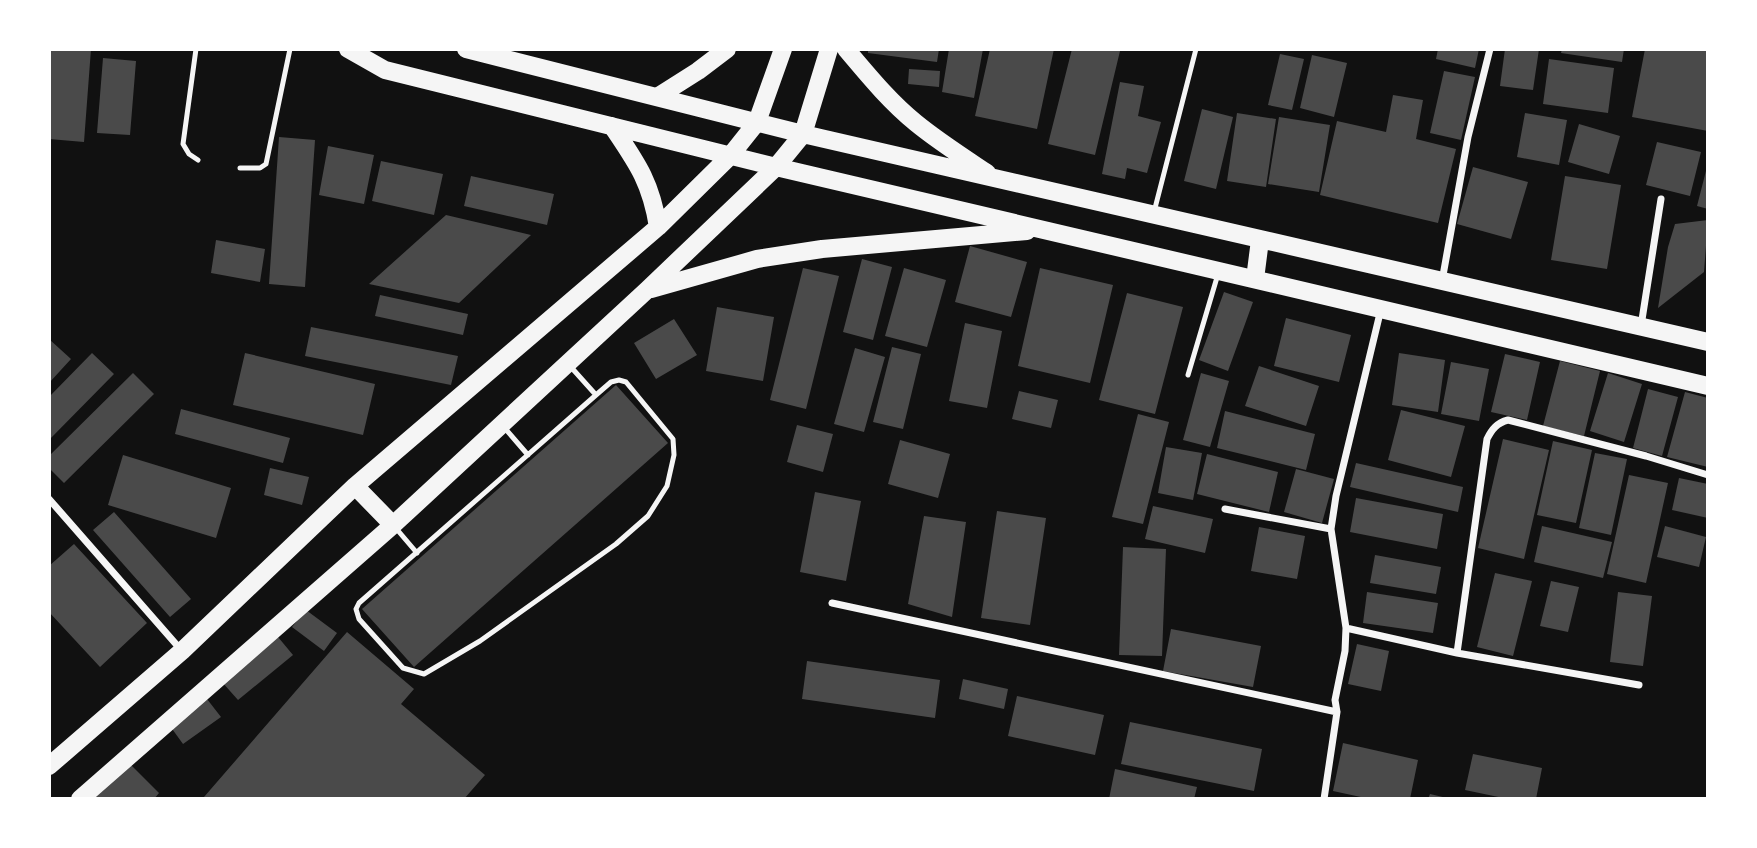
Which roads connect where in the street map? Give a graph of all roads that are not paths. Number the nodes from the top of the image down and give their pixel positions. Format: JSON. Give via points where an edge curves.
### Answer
{"nodes":[{"id":1,"x":197,"y":49,"type":"edge"},
{"id":2,"x":290,"y":49,"type":"edge"},
{"id":3,"x":348,"y":49,"type":"edge"},
{"id":4,"x":466,"y":49,"type":"edge"},
{"id":5,"x":727,"y":49,"type":"edge"},
{"id":6,"x":783,"y":49,"type":"edge"},
{"id":7,"x":829,"y":49,"type":"edge"},
{"id":8,"x":846,"y":49,"type":"edge"},
{"id":9,"x":1196,"y":49,"type":"edge"},
{"id":10,"x":1490,"y":49,"type":"edge"},
{"id":11,"x":657,"y":97,"type":"junction"},
{"id":12,"x":757,"y":122,"type":"junction"},
{"id":13,"x":612,"y":126,"type":"junction"},
{"id":14,"x":803,"y":134,"type":"junction"},
{"id":15,"x":730,"y":156,"type":"junction"},
{"id":16,"x":198,"y":159,"type":"dead end"},
{"id":17,"x":776,"y":167,"type":"junction"},
{"id":18,"x":240,"y":168,"type":"dead end"},
{"id":19,"x":995,"y":178,"type":"junction"},
{"id":20,"x":1661,"y":199,"type":"dead end"},
{"id":21,"x":1153,"y":215,"type":"junction"},
{"id":22,"x":658,"y":227,"type":"junction"},
{"id":23,"x":1041,"y":229,"type":"junction"},
{"id":24,"x":1260,"y":240,"type":"junction"},
{"id":25,"x":1219,"y":271,"type":"junction"},
{"id":26,"x":1255,"y":279,"type":"junction"},
{"id":27,"x":1442,"y":281,"type":"junction"},
{"id":28,"x":647,"y":290,"type":"junction"},
{"id":29,"x":1381,"y":309,"type":"junction"},
{"id":30,"x":1641,"y":327,"type":"junction"},
{"id":31,"x":1708,"y":342,"type":"edge"},
{"id":32,"x":567,"y":363,"type":"junction"},
{"id":33,"x":1188,"y":375,"type":"dead end"},
{"id":34,"x":1708,"y":386,"type":"edge"},
{"id":35,"x":596,"y":395,"type":"junction"},
{"id":36,"x":501,"y":424,"type":"junction"},
{"id":37,"x":528,"y":455,"type":"junction"},
{"id":38,"x":1708,"y":475,"type":"edge"},
{"id":39,"x":355,"y":486,"type":"junction"},
{"id":40,"x":49,"y":499,"type":"edge"},
{"id":41,"x":1225,"y":509,"type":"dead end"},
{"id":42,"x":393,"y":525,"type":"junction"},
{"id":43,"x":1331,"y":529,"type":"junction"},
{"id":44,"x":417,"y":553,"type":"junction"},
{"id":45,"x":832,"y":603,"type":"dead end"},
{"id":46,"x":1346,"y":628,"type":"junction"},
{"id":47,"x":182,"y":651,"type":"junction"},
{"id":48,"x":1457,"y":653,"type":"junction"},
{"id":49,"x":1639,"y":685,"type":"dead end"},
{"id":50,"x":1337,"y":712,"type":"junction"},
{"id":51,"x":49,"y":766,"type":"edge"},
{"id":52,"x":80,"y":799,"type":"edge"},
{"id":53,"x":1324,"y":799,"type":"edge"}],
"edges":[{"from":1,"to":16,"type":"lane","via":[[183,144]]},
{"from":2,"to":18,"type":"lane","via":[[266,164]]},
{"from":3,"to":13,"type":"main road","via":[[385,70]]},
{"from":4,"to":11,"type":"main road"},
{"from":5,"to":11,"type":"main road"},
{"from":6,"to":12,"type":"main road"},
{"from":7,"to":14,"type":"main road"},
{"from":8,"to":19,"type":"main road","via":[[908,116]]},
{"from":9,"to":21,"type":"lane"},
{"from":10,"to":27,"type":"street","via":[[1468,137]]},
{"from":11,"to":12,"type":"main road"},
{"from":12,"to":14,"type":"main road"},
{"from":12,"to":15,"type":"main road"},
{"from":13,"to":15,"type":"main road"},
{"from":13,"to":22,"type":"main road","via":[[644,175]]},
{"from":14,"to":17,"type":"main road"},
{"from":14,"to":19,"type":"main road"},
{"from":15,"to":17,"type":"main road"},
{"from":15,"to":22,"type":"main road"},
{"from":17,"to":23,"type":"main road"},
{"from":17,"to":28,"type":"main road"},
{"from":19,"to":21,"type":"main road"},
{"from":20,"to":30,"type":"street"},
{"from":21,"to":24,"type":"main road"},
{"from":22,"to":39,"type":"main road"},
{"from":23,"to":25,"type":"main road"},
{"from":23,"to":28,"type":"main road","via":[[821,249],[757,259]]},
{"from":24,"to":26,"type":"main road"},
{"from":24,"to":27,"type":"main road"},
{"from":25,"to":26,"type":"main road"},
{"from":25,"to":33,"type":"lane"},
{"from":26,"to":29,"type":"main road"},
{"from":27,"to":30,"type":"main road"},
{"from":28,"to":32,"type":"main road"},
{"from":29,"to":34,"type":"main road"},
{"from":29,"to":43,"type":"street"},
{"from":30,"to":31,"type":"main road"},
{"from":32,"to":35,"type":"lane"},
{"from":32,"to":36,"type":"main road"},
{"from":35,"to":37,"type":"lane"},
{"from":35,"to":44,"type":"lane","via":[[611,382],[626,382],[673,439],[667,486],[648,516],[480,641],[424,674],[403,668],[356,614],[359,603]]},
{"from":36,"to":37,"type":"lane"},
{"from":36,"to":42,"type":"main road"},
{"from":37,"to":44,"type":"lane"},
{"from":38,"to":48,"type":"street","via":[[1508,420],[1499,423],[1487,439]]},
{"from":39,"to":42,"type":"main road"},
{"from":39,"to":47,"type":"main road"},
{"from":40,"to":47,"type":"street"},
{"from":41,"to":43,"type":"street"},
{"from":42,"to":44,"type":"lane"},
{"from":42,"to":52,"type":"main road"},
{"from":43,"to":46,"type":"street"},
{"from":45,"to":50,"type":"street"},
{"from":46,"to":48,"type":"street"},
{"from":46,"to":50,"type":"street"},
{"from":47,"to":51,"type":"main road"},
{"from":48,"to":49,"type":"street"},
{"from":50,"to":53,"type":"street"}]}
